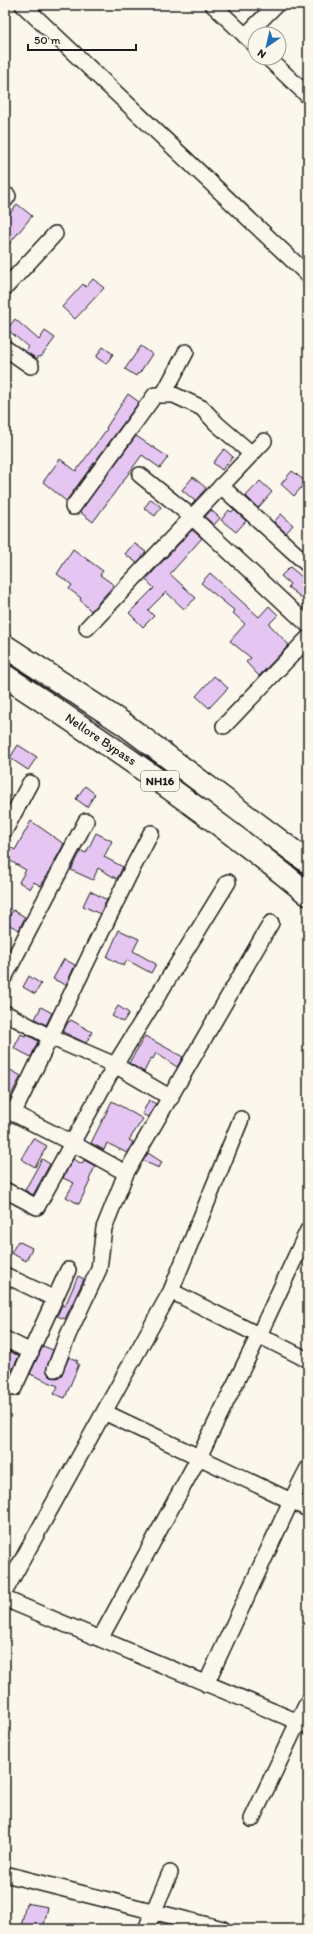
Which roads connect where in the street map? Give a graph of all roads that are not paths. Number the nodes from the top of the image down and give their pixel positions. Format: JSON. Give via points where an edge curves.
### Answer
{"nodes":[{"id":1,"x":23,"y":5,"type":"edge"},
{"id":2,"x":212,"y":5,"type":"edge"},
{"id":3,"x":276,"y":5,"type":"edge"},
{"id":4,"x":260,"y":26,"type":"edge"},
{"id":5,"x":247,"y":37,"type":"edge"},
{"id":6,"x":276,"y":66,"type":"edge"},
{"id":7,"x":308,"y":96,"type":"edge"},
{"id":8,"x":54,"y":234,"type":"dead end"},
{"id":9,"x":308,"y":275,"type":"edge"},
{"id":10,"x":5,"y":288,"type":"edge"},
{"id":11,"x":5,"y":348,"type":"edge"},
{"id":12,"x":186,"y":352,"type":"dead end"},
{"id":13,"x":30,"y":366,"type":"dead end"},
{"id":14,"x":163,"y":395,"type":"junction"},
{"id":15,"x":264,"y":441,"type":"dead end"},
{"id":16,"x":252,"y":454,"type":"junction"},
{"id":17,"x":140,"y":475,"type":"dead end"},
{"id":18,"x":221,"y":486,"type":"junction"},
{"id":19,"x":73,"y":507,"type":"dead end"},
{"id":20,"x":192,"y":517,"type":"junction"},
{"id":21,"x":308,"y":565,"type":"edge"},
{"id":22,"x":308,"y":625,"type":"edge"},
{"id":23,"x":87,"y":628,"type":"dead end"},
{"id":24,"x":308,"y":638,"type":"edge"},
{"id":25,"x":5,"y":646,"type":"edge"},
{"id":26,"x":5,"y":676,"type":"edge"},
{"id":27,"x":224,"y":726,"type":"dead end"},
{"id":28,"x":30,"y":783,"type":"dead end"},
{"id":29,"x":86,"y":821,"type":"dead end"},
{"id":30,"x":5,"y":830,"type":"edge"},
{"id":31,"x":151,"y":833,"type":"dead end"},
{"id":32,"x":308,"y":862,"type":"edge"},
{"id":33,"x":228,"y":882,"type":"dead end"},
{"id":34,"x":308,"y":894,"type":"edge"},
{"id":35,"x":271,"y":923,"type":"dead end"},
{"id":36,"x":5,"y":976,"type":"edge"},
{"id":37,"x":5,"y":1013,"type":"edge"},
{"id":38,"x":50,"y":1037,"type":"junction"},
{"id":39,"x":115,"y":1065,"type":"junction"},
{"id":40,"x":171,"y":1098,"type":"junction"},
{"id":41,"x":9,"y":1112,"type":"edge"},
{"id":42,"x":241,"y":1118,"type":"dead end"},
{"id":43,"x":72,"y":1143,"type":"junction"},
{"id":44,"x":126,"y":1173,"type":"junction"},
{"id":45,"x":5,"y":1190,"type":"edge"},
{"id":46,"x":308,"y":1230,"type":"edge"},
{"id":47,"x":68,"y":1270,"type":"dead end"},
{"id":48,"x":5,"y":1275,"type":"edge"},
{"id":49,"x":171,"y":1291,"type":"junction"},
{"id":50,"x":55,"y":1299,"type":"junction"},
{"id":51,"x":259,"y":1336,"type":"junction"},
{"id":52,"x":5,"y":1339,"type":"edge"},
{"id":53,"x":31,"y":1352,"type":"junction"},
{"id":54,"x":308,"y":1360,"type":"edge"},
{"id":55,"x":55,"y":1369,"type":"dead end"},
{"id":56,"x":14,"y":1388,"type":"dead end"},
{"id":57,"x":104,"y":1412,"type":"junction"},
{"id":58,"x":199,"y":1457,"type":"junction"},
{"id":59,"x":308,"y":1468,"type":"edge"},
{"id":60,"x":291,"y":1501,"type":"junction"},
{"id":61,"x":308,"y":1509,"type":"edge"},
{"id":62,"x":5,"y":1591,"type":"edge"},
{"id":63,"x":5,"y":1599,"type":"edge"},
{"id":64,"x":100,"y":1639,"type":"junction"},
{"id":65,"x":206,"y":1684,"type":"junction"},
{"id":66,"x":308,"y":1701,"type":"edge"},
{"id":67,"x":303,"y":1724,"type":"edge"},
{"id":68,"x":252,"y":1819,"type":"dead end"},
{"id":69,"x":170,"y":1873,"type":"dead end"},
{"id":70,"x":5,"y":1874,"type":"edge"},
{"id":71,"x":154,"y":1911,"type":"junction"},
{"id":72,"x":146,"y":1929,"type":"edge"},
{"id":73,"x":223,"y":1929,"type":"edge"}],
"edges":[{"from":1,"to":9,"type":"street"},
{"from":2,"to":5,"type":"street"},
{"from":3,"to":4,"type":"street"},
{"from":6,"to":7,"type":"street"},
{"from":8,"to":10,"type":"street"},
{"from":11,"to":13,"type":"street"},
{"from":12,"to":14,"type":"street"},
{"from":14,"to":16,"type":"street","via":[[174,395],[202,408]]},
{"from":14,"to":19,"type":"street","via":[[155,395]]},
{"from":15,"to":16,"type":"street"},
{"from":16,"to":18,"type":"street"},
{"from":17,"to":20,"type":"street"},
{"from":18,"to":20,"type":"street"},
{"from":18,"to":21,"type":"street"},
{"from":20,"to":22,"type":"street"},
{"from":20,"to":23,"type":"street"},
{"from":24,"to":27,"type":"street"},
{"from":25,"to":32,"type":"highway","name":"Nellore Bypass","number":"NH16","via":[[124,724]]},
{"from":26,"to":34,"type":"highway","name":"Nellore Bypass","number":"NH16","via":[[120,752]]},
{"from":28,"to":30,"type":"street"},
{"from":29,"to":36,"type":"street"},
{"from":31,"to":38,"type":"street"},
{"from":33,"to":39,"type":"street"},
{"from":35,"to":40,"type":"street"},
{"from":37,"to":38,"type":"street"},
{"from":38,"to":39,"type":"street"},
{"from":38,"to":41,"type":"street"},
{"from":39,"to":40,"type":"street"},
{"from":39,"to":43,"type":"street"},
{"from":40,"to":44,"type":"street"},
{"from":41,"to":43,"type":"street"},
{"from":42,"to":49,"type":"street"},
{"from":43,"to":44,"type":"street"},
{"from":43,"to":45,"type":"street","via":[[38,1208]]},
{"from":44,"to":55,"type":"street","via":[[104,1228],[99,1269],[68,1334]]},
{"from":46,"to":51,"type":"street"},
{"from":47,"to":50,"type":"street"},
{"from":48,"to":50,"type":"street"},
{"from":49,"to":51,"type":"street"},
{"from":49,"to":57,"type":"street"},
{"from":50,"to":53,"type":"street"},
{"from":51,"to":54,"type":"street"},
{"from":51,"to":58,"type":"street"},
{"from":52,"to":53,"type":"street"},
{"from":53,"to":56,"type":"street"},
{"from":57,"to":58,"type":"street"},
{"from":57,"to":62,"type":"street"},
{"from":58,"to":60,"type":"street"},
{"from":58,"to":64,"type":"street"},
{"from":59,"to":60,"type":"street"},
{"from":60,"to":61,"type":"street"},
{"from":60,"to":65,"type":"street"},
{"from":63,"to":64,"type":"street"},
{"from":64,"to":65,"type":"street"},
{"from":65,"to":67,"type":"street"},
{"from":66,"to":67,"type":"street"},
{"from":67,"to":68,"type":"street"},
{"from":69,"to":71,"type":"street"},
{"from":70,"to":71,"type":"street"},
{"from":71,"to":72,"type":"street"},
{"from":71,"to":73,"type":"street"}]}
